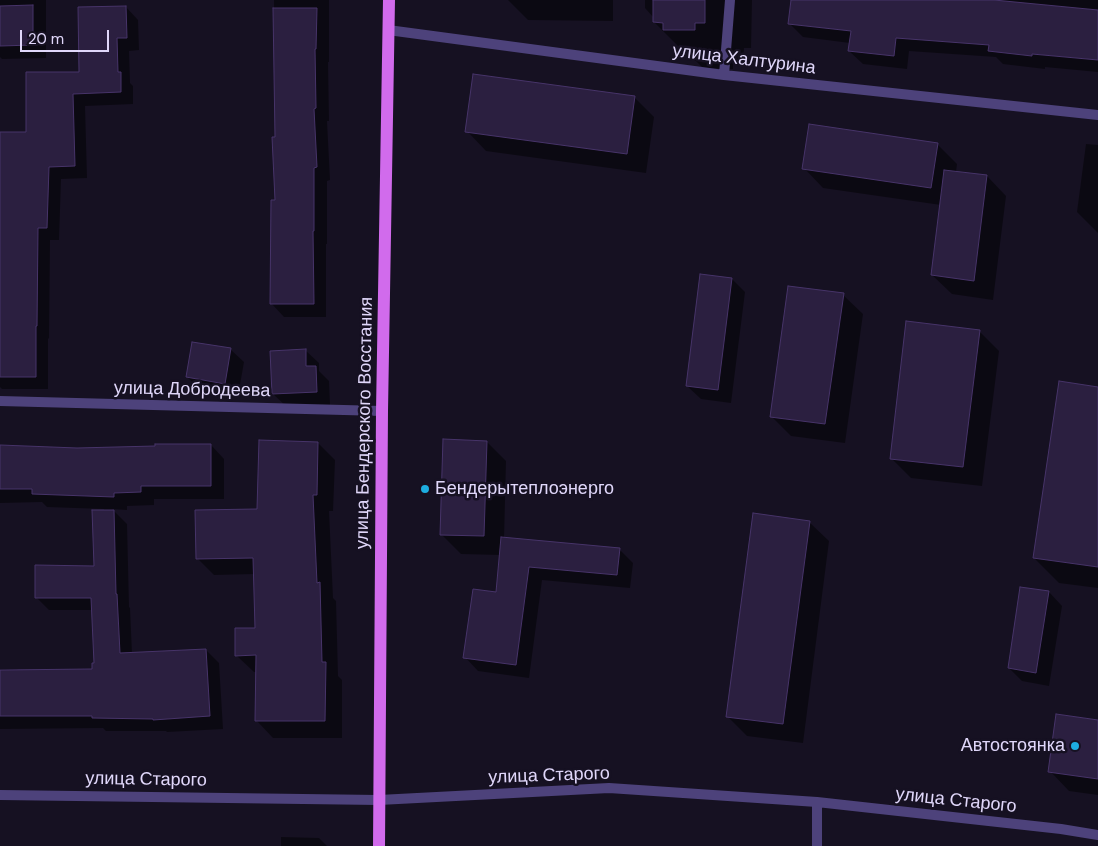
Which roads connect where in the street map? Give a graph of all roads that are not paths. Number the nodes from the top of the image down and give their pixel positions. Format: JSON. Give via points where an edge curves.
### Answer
{"nodes":[{"id":1,"x":389,"y":0,"type":"edge"},
{"id":2,"x":730,"y":0,"type":"edge"},
{"id":3,"x":388,"y":30,"type":"junction"},
{"id":4,"x":724,"y":75,"type":"junction"},
{"id":5,"x":1098,"y":115,"type":"edge"},
{"id":6,"x":0,"y":401,"type":"edge"},
{"id":7,"x":382,"y":411,"type":"junction"},
{"id":8,"x":0,"y":795,"type":"edge"},
{"id":9,"x":379,"y":800,"type":"junction"},
{"id":10,"x":817,"y":802,"type":"junction"},
{"id":11,"x":1098,"y":835,"type":"edge"},
{"id":12,"x":379,"y":846,"type":"edge"},
{"id":13,"x":817,"y":846,"type":"edge"}],
"edges":[{"from":1,"to":3,"type":"main road","name":"улица Бендерского Восстания"},
{"from":2,"to":4,"type":"street"},
{"from":3,"to":4,"type":"street","name":"улица Халтурина"},
{"from":3,"to":7,"type":"main road","name":"улица Бендерского Восстания"},
{"from":4,"to":5,"type":"street","name":"улица Халтурина"},
{"from":6,"to":7,"type":"street","name":"улица Добродеева"},
{"from":7,"to":9,"type":"main road","name":"улица Бендерского Восстания"},
{"from":8,"to":9,"type":"street","name":"улица Старого"},
{"from":9,"to":10,"type":"street","name":"улица Старого","via":[[609,788]]},
{"from":9,"to":12,"type":"main road","name":"улица Бендерского Восстания"},
{"from":10,"to":11,"type":"street","name":"улица Старого"},
{"from":10,"to":13,"type":"street"}]}
